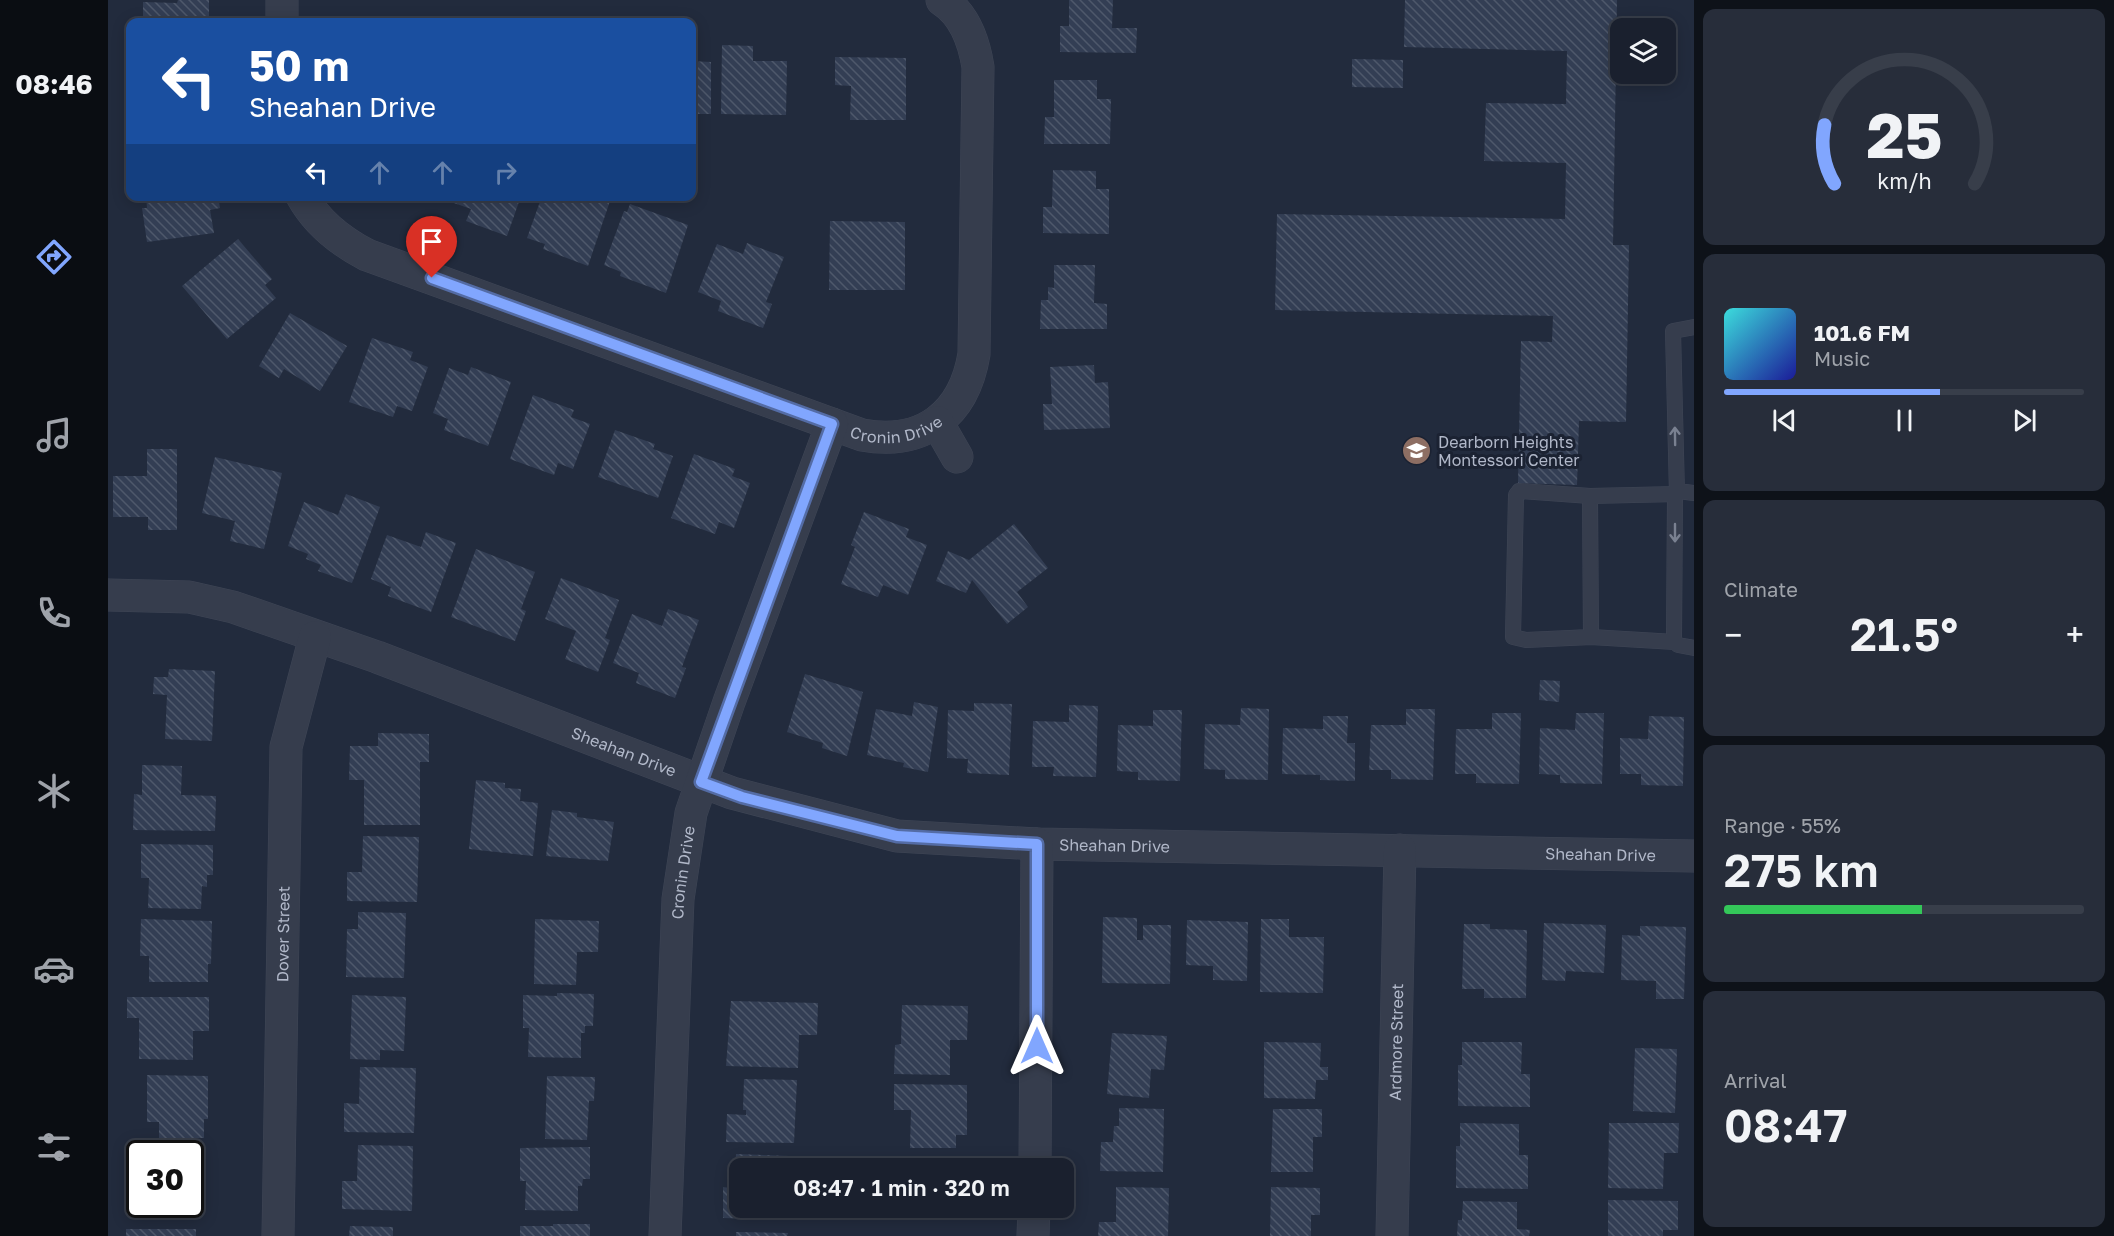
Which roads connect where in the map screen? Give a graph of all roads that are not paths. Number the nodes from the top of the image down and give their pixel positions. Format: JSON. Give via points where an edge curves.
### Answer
{"nodes":[{"id":1,"x":282,"y":0,"type":"edge"},
{"id":2,"x":955,"y":4,"type":"edge"},
{"id":3,"x":282,"y":18,"type":"edge"},
{"id":4,"x":305,"y":201,"type":"edge"},
{"id":5,"x":1694,"y":327,"type":"edge"},
{"id":6,"x":937,"y":422,"type":"junction"},
{"id":7,"x":832,"y":424,"type":"junction"},
{"id":8,"x":957,"y":457,"type":"dead end"},
{"id":9,"x":1694,"y":493,"type":"edge"},
{"id":10,"x":1677,"y":494,"type":"junction"},
{"id":11,"x":1590,"y":496,"type":"junction"},
{"id":12,"x":108,"y":595,"type":"edge"},
{"id":13,"x":315,"y":637,"type":"junction"},
{"id":14,"x":1591,"y":637,"type":"junction"},
{"id":15,"x":1675,"y":642,"type":"junction"},
{"id":16,"x":1694,"y":648,"type":"edge"},
{"id":17,"x":701,"y":782,"type":"junction"},
{"id":18,"x":1037,"y":844,"type":"junction"},
{"id":19,"x":1400,"y":850,"type":"junction"},
{"id":20,"x":1694,"y":856,"type":"edge"},
{"id":21,"x":1035,"y":1158,"type":"edge"},
{"id":22,"x":1034,"y":1218,"type":"edge"},
{"id":23,"x":278,"y":1236,"type":"edge"},
{"id":24,"x":665,"y":1236,"type":"edge"},
{"id":25,"x":1033,"y":1236,"type":"edge"},
{"id":26,"x":1392,"y":1236,"type":"edge"}],
"edges":[{"from":1,"to":3,"type":"street"},
{"from":2,"to":6,"type":"street","name":"Cronin Drive","via":[[970,35],[978,67],[974,354],[962,396]]},
{"from":4,"to":7,"type":"street","via":[[335,235],[367,255]]},
{"from":10,"to":5,"type":"lane","one_way":true,"via":[[1673,330]]},
{"from":6,"to":7,"type":"street","name":"Cronin Drive","via":[[917,433],[880,438]]},
{"from":6,"to":8,"type":"street"},
{"from":7,"to":17,"type":"street","name":"Cronin Drive"},
{"from":9,"to":10,"type":"lane"},
{"from":10,"to":11,"type":"lane"},
{"from":10,"to":15,"type":"lane","one_way":true},
{"from":11,"to":14,"type":"lane"},
{"from":11,"to":14,"type":"lane","via":[[1519,491],[1516,495],[1514,637]]},
{"from":12,"to":13,"type":"street","name":"Sheahan Drive","via":[[189,597],[233,607]]},
{"from":13,"to":17,"type":"street","name":"Sheahan Drive","via":[[377,657]]},
{"from":13,"to":23,"type":"street","name":"Dover Street","via":[[286,747]]},
{"from":14,"to":15,"type":"lane"},
{"from":15,"to":16,"type":"lane"},
{"from":17,"to":18,"type":"street","name":"Sheahan Drive","via":[[742,797],[897,836]]},
{"from":17,"to":24,"type":"street","name":"Cronin Drive","via":[[678,899]]},
{"from":18,"to":19,"type":"street","name":"Sheahan Drive"},
{"from":18,"to":21,"type":"street"},
{"from":19,"to":20,"type":"street","name":"Sheahan Drive"},
{"from":19,"to":26,"type":"street","name":"Ardmore Street"},
{"from":22,"to":25,"type":"street"}]}
